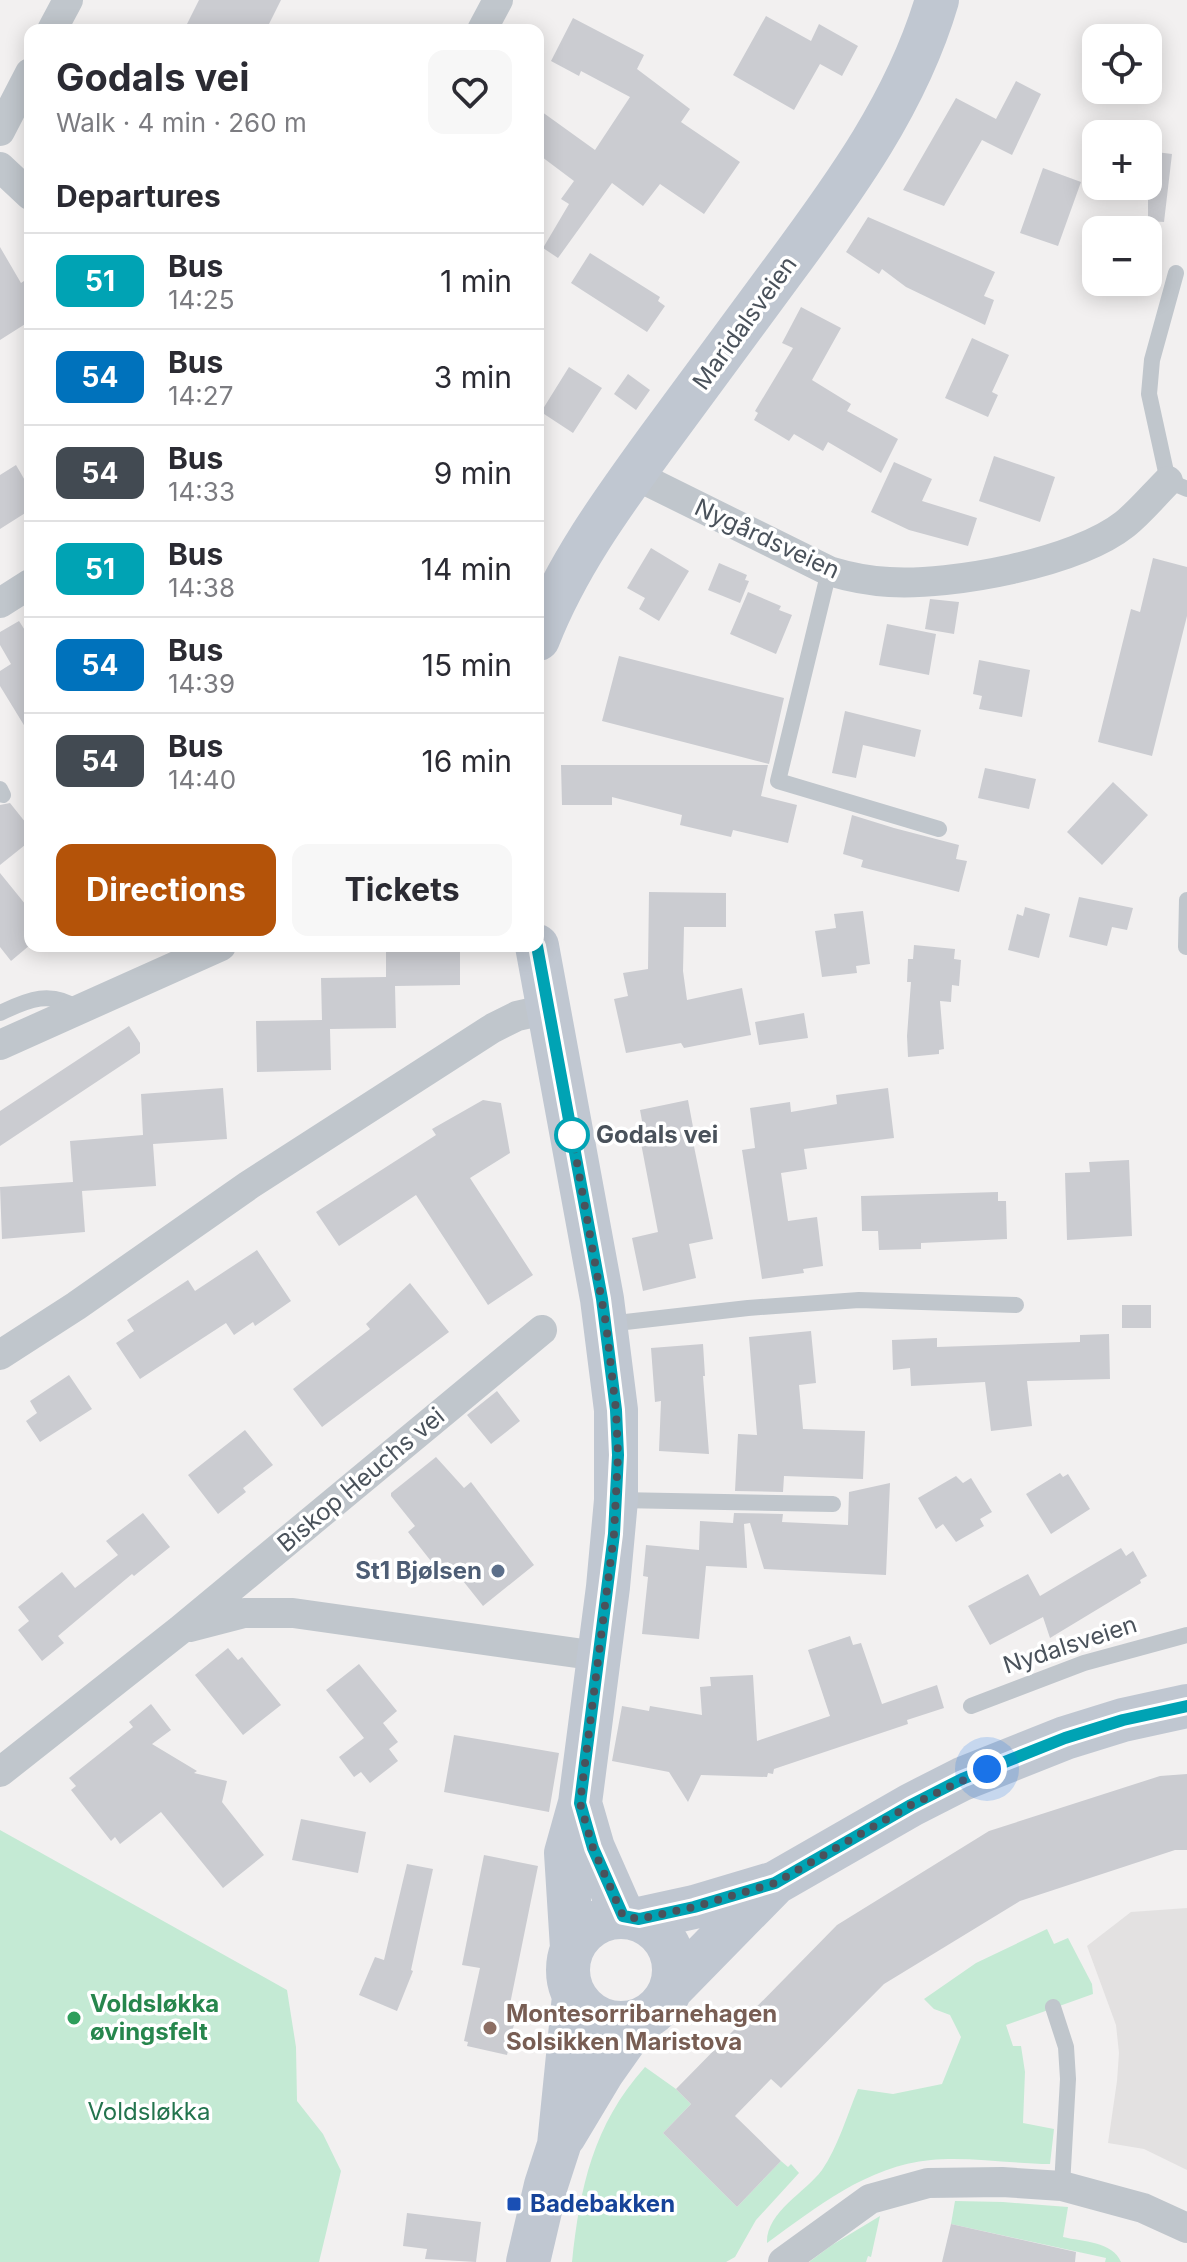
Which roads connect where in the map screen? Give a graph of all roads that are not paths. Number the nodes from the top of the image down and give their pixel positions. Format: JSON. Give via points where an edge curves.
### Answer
{"nodes":[{"id":1,"x":68,"y":0,"type":"edge"},
{"id":2,"x":498,"y":0,"type":"edge"},
{"id":3,"x":937,"y":0,"type":"edge"},
{"id":4,"x":55,"y":24,"type":"edge"},
{"id":5,"x":485,"y":24,"type":"edge"},
{"id":6,"x":24,"y":85,"type":"edge"},
{"id":7,"x":0,"y":131,"type":"edge"},
{"id":8,"x":0,"y":167,"type":"edge"},
{"id":9,"x":24,"y":189,"type":"edge"},
{"id":10,"x":1176,"y":273,"type":"dead end"},
{"id":11,"x":633,"y":474,"type":"junction"},
{"id":12,"x":1177,"y":485,"type":"edge"},
{"id":13,"x":829,"y":571,"type":"junction"},
{"id":14,"x":24,"y":588,"type":"edge"},
{"id":15,"x":0,"y":603,"type":"edge"},
{"id":16,"x":544,"y":623,"type":"edge"},
{"id":17,"x":939,"y":829,"type":"dead end"},
{"id":18,"x":1187,"y":900,"type":"edge"},
{"id":19,"x":1186,"y":947,"type":"edge"},
{"id":20,"x":207,"y":952,"type":"edge"},
{"id":21,"x":538,"y":952,"type":"edge"},
{"id":22,"x":79,"y":1009,"type":"junction"},
{"id":23,"x":548,"y":1009,"type":"junction"},
{"id":24,"x":0,"y":1013,"type":"edge"},
{"id":25,"x":0,"y":1045,"type":"edge"},
{"id":26,"x":1016,"y":1305,"type":"dead end"},
{"id":27,"x":606,"y":1324,"type":"junction"},
{"id":28,"x":542,"y":1330,"type":"dead end"},
{"id":29,"x":0,"y":1355,"type":"edge"},
{"id":30,"x":616,"y":1500,"type":"junction"},
{"id":31,"x":833,"y":1504,"type":"dead end"},
{"id":32,"x":180,"y":1630,"type":"junction"},
{"id":33,"x":1187,"y":1635,"type":"edge"},
{"id":34,"x":598,"y":1656,"type":"junction"},
{"id":35,"x":971,"y":1706,"type":"dead end"},
{"id":36,"x":1187,"y":1706,"type":"edge"},
{"id":37,"x":0,"y":1772,"type":"edge"},
{"id":38,"x":580,"y":1803,"type":"junction"},
{"id":39,"x":775,"y":1883,"type":"junction"},
{"id":40,"x":631,"y":1917,"type":"junction"},
{"id":41,"x":572,"y":1948,"type":"junction"},
{"id":42,"x":671,"y":1989,"type":"junction"},
{"id":43,"x":574,"y":1996,"type":"junction"},
{"id":44,"x":1053,"y":2007,"type":"dead end"},
{"id":45,"x":639,"y":2020,"type":"junction"},
{"id":46,"x":559,"y":2145,"type":"junction"},
{"id":47,"x":1062,"y":2186,"type":"junction"},
{"id":48,"x":1187,"y":2228,"type":"edge"},
{"id":49,"x":528,"y":2262,"type":"edge"},
{"id":50,"x":783,"y":2262,"type":"edge"}],
"edges":[{"from":1,"to":4,"type":"street"},
{"from":2,"to":5,"type":"street"},
{"from":3,"to":11,"type":"main road","name":"Maridalsveien","via":[[907,81],[851,177]]},
{"from":6,"to":7,"type":"street"},
{"from":8,"to":9,"type":"street"},
{"from":10,"to":12,"type":"lane","via":[[1152,360],[1149,394]]},
{"from":11,"to":13,"type":"street","name":"Nygårdsveien"},
{"from":11,"to":16,"type":"main road","name":"Maridalsveien","via":[[576,560]]},
{"from":12,"to":13,"type":"street","name":"Nygårdsveien","via":[[1103,538],[996,572],[890,583]]},
{"from":13,"to":17,"type":"lane","via":[[778,781]]},
{"from":14,"to":15,"type":"street"},
{"from":18,"to":19,"type":"lane"},
{"from":20,"to":22,"type":"street"},
{"from":21,"to":23,"type":"main road"},
{"from":22,"to":24,"type":"lane","via":[[64,999],[46,997]]},
{"from":22,"to":25,"type":"street"},
{"from":23,"to":27,"type":"main road"},
{"from":23,"to":29,"type":"street","via":[[493,1028],[249,1185]]},
{"from":26,"to":27,"type":"lane","via":[[859,1300]]},
{"from":27,"to":30,"type":"main road","via":[[616,1410]]},
{"from":28,"to":32,"type":"street","name":"Biskop Heuchs vei"},
{"from":30,"to":31,"type":"lane"},
{"from":30,"to":34,"type":"main road"},
{"from":32,"to":34,"type":"street","name":"Biskop Heuchs vei","via":[[244,1613],[293,1613]]},
{"from":32,"to":37,"type":"street","name":"Biskop Heuchs vei"},
{"from":33,"to":35,"type":"lane","name":"Nydalsveien","via":[[1084,1663]]},
{"from":34,"to":38,"type":"main road"},
{"from":36,"to":39,"type":"main road","via":[[1065,1738],[962,1779]]},
{"from":38,"to":40,"type":"main road","via":[[593,1848]]},
{"from":38,"to":41,"type":"main road","via":[[566,1853]]},
{"from":39,"to":40,"type":"main road","via":[[694,1907]]},
{"from":39,"to":42,"type":"main road"},
{"from":40,"to":41,"type":"main road","via":[[593,1924]]},
{"from":40,"to":42,"type":"main road","via":[[652,1925],[670,1947]]},
{"from":41,"to":43,"type":"main road","via":[[568,1972]]},
{"from":42,"to":45,"type":"main road","via":[[663,2003]]},
{"from":43,"to":45,"type":"main road","via":[[602,2019]]},
{"from":43,"to":46,"type":"main road"},
{"from":44,"to":47,"type":"lane","via":[[1066,2047],[1068,2079]]},
{"from":45,"to":46,"type":"main road"},
{"from":46,"to":49,"type":"main road"},
{"from":47,"to":48,"type":"street","via":[[1143,2208]]},
{"from":47,"to":50,"type":"street","via":[[928,2183],[870,2199]]}]}
